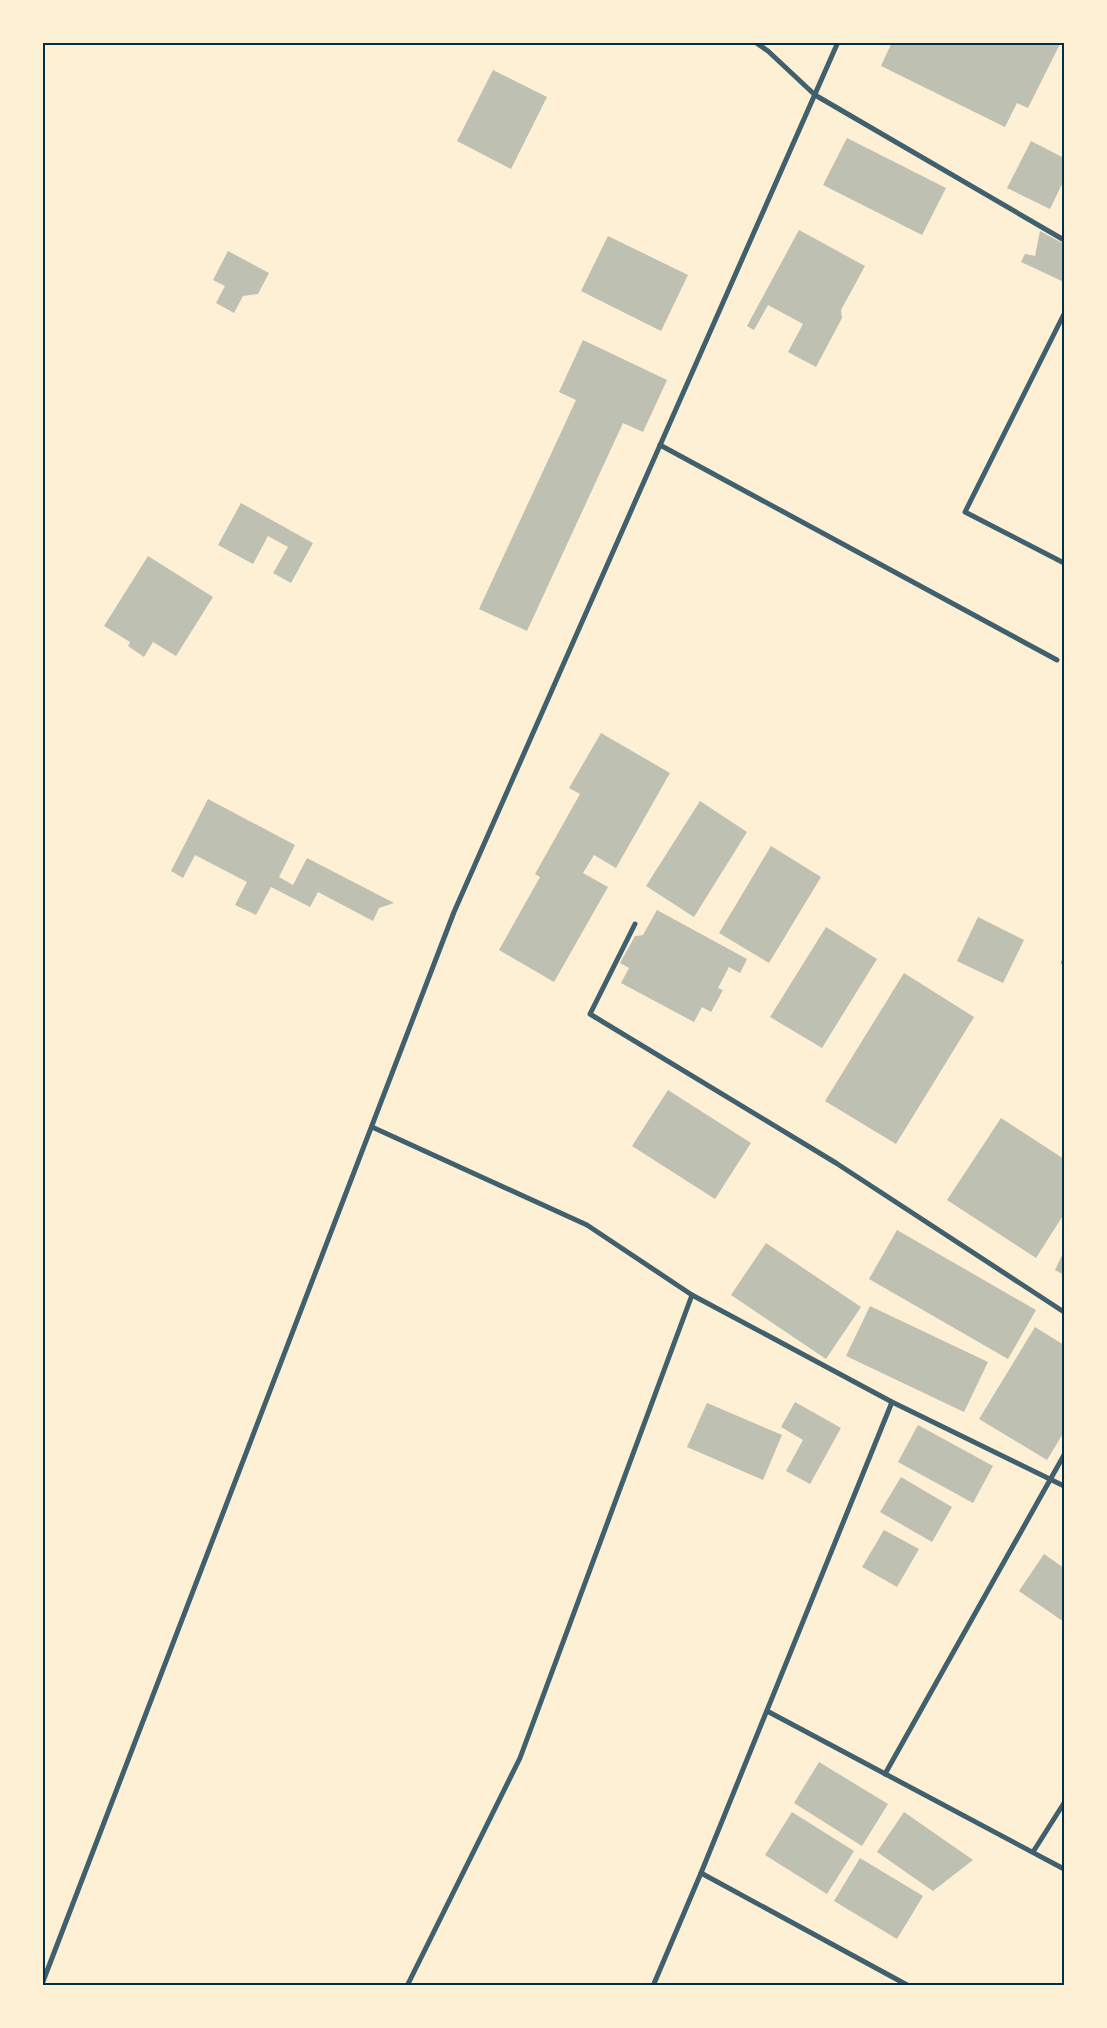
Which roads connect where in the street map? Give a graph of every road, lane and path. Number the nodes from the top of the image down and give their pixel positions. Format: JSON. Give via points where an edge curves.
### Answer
{"nodes":[{"id":1,"x":755,"y":42,"type":"edge"},
{"id":2,"x":838,"y":42,"type":"edge"},
{"id":3,"x":815,"y":95,"type":"junction"},
{"id":4,"x":1064,"y":240,"type":"edge"},
{"id":5,"x":1064,"y":314,"type":"edge"},
{"id":6,"x":660,"y":446,"type":"junction"},
{"id":7,"x":1064,"y":563,"type":"edge"},
{"id":8,"x":1057,"y":660,"type":"dead end"},
{"id":9,"x":635,"y":924,"type":"dead end"},
{"id":10,"x":372,"y":1127,"type":"junction"},
{"id":11,"x":692,"y":1295,"type":"junction"},
{"id":12,"x":1064,"y":1312,"type":"edge"},
{"id":13,"x":892,"y":1402,"type":"junction"},
{"id":14,"x":1064,"y":1455,"type":"edge"},
{"id":15,"x":1051,"y":1479,"type":"junction"},
{"id":16,"x":1064,"y":1486,"type":"edge"},
{"id":17,"x":767,"y":1711,"type":"junction"},
{"id":18,"x":885,"y":1774,"type":"junction"},
{"id":19,"x":1064,"y":1803,"type":"edge"},
{"id":20,"x":1033,"y":1852,"type":"junction"},
{"id":21,"x":1064,"y":1869,"type":"edge"},
{"id":22,"x":701,"y":1873,"type":"junction"},
{"id":23,"x":42,"y":1984,"type":"edge"},
{"id":24,"x":407,"y":1986,"type":"edge"},
{"id":25,"x":653,"y":1986,"type":"edge"},
{"id":26,"x":909,"y":1986,"type":"edge"}],
"edges":[{"from":1,"to":3,"type":"street"},
{"from":2,"to":3,"type":"street"},
{"from":3,"to":4,"type":"street"},
{"from":3,"to":6,"type":"street"},
{"from":5,"to":7,"type":"street","via":[[965,512]]},
{"from":6,"to":8,"type":"street"},
{"from":6,"to":10,"type":"street","via":[[454,912]]},
{"from":9,"to":12,"type":"street","via":[[590,1014],[836,1164]]},
{"from":10,"to":11,"type":"street","via":[[587,1225]]},
{"from":10,"to":23,"type":"street"},
{"from":11,"to":13,"type":"street"},
{"from":11,"to":24,"type":"street","via":[[520,1758]]},
{"from":13,"to":15,"type":"street"},
{"from":13,"to":17,"type":"street"},
{"from":14,"to":15,"type":"street"},
{"from":15,"to":16,"type":"street"},
{"from":15,"to":18,"type":"street"},
{"from":17,"to":18,"type":"street"},
{"from":17,"to":22,"type":"street"},
{"from":18,"to":20,"type":"street"},
{"from":19,"to":20,"type":"street"},
{"from":20,"to":21,"type":"street"},
{"from":22,"to":25,"type":"street"},
{"from":22,"to":26,"type":"street"}]}
